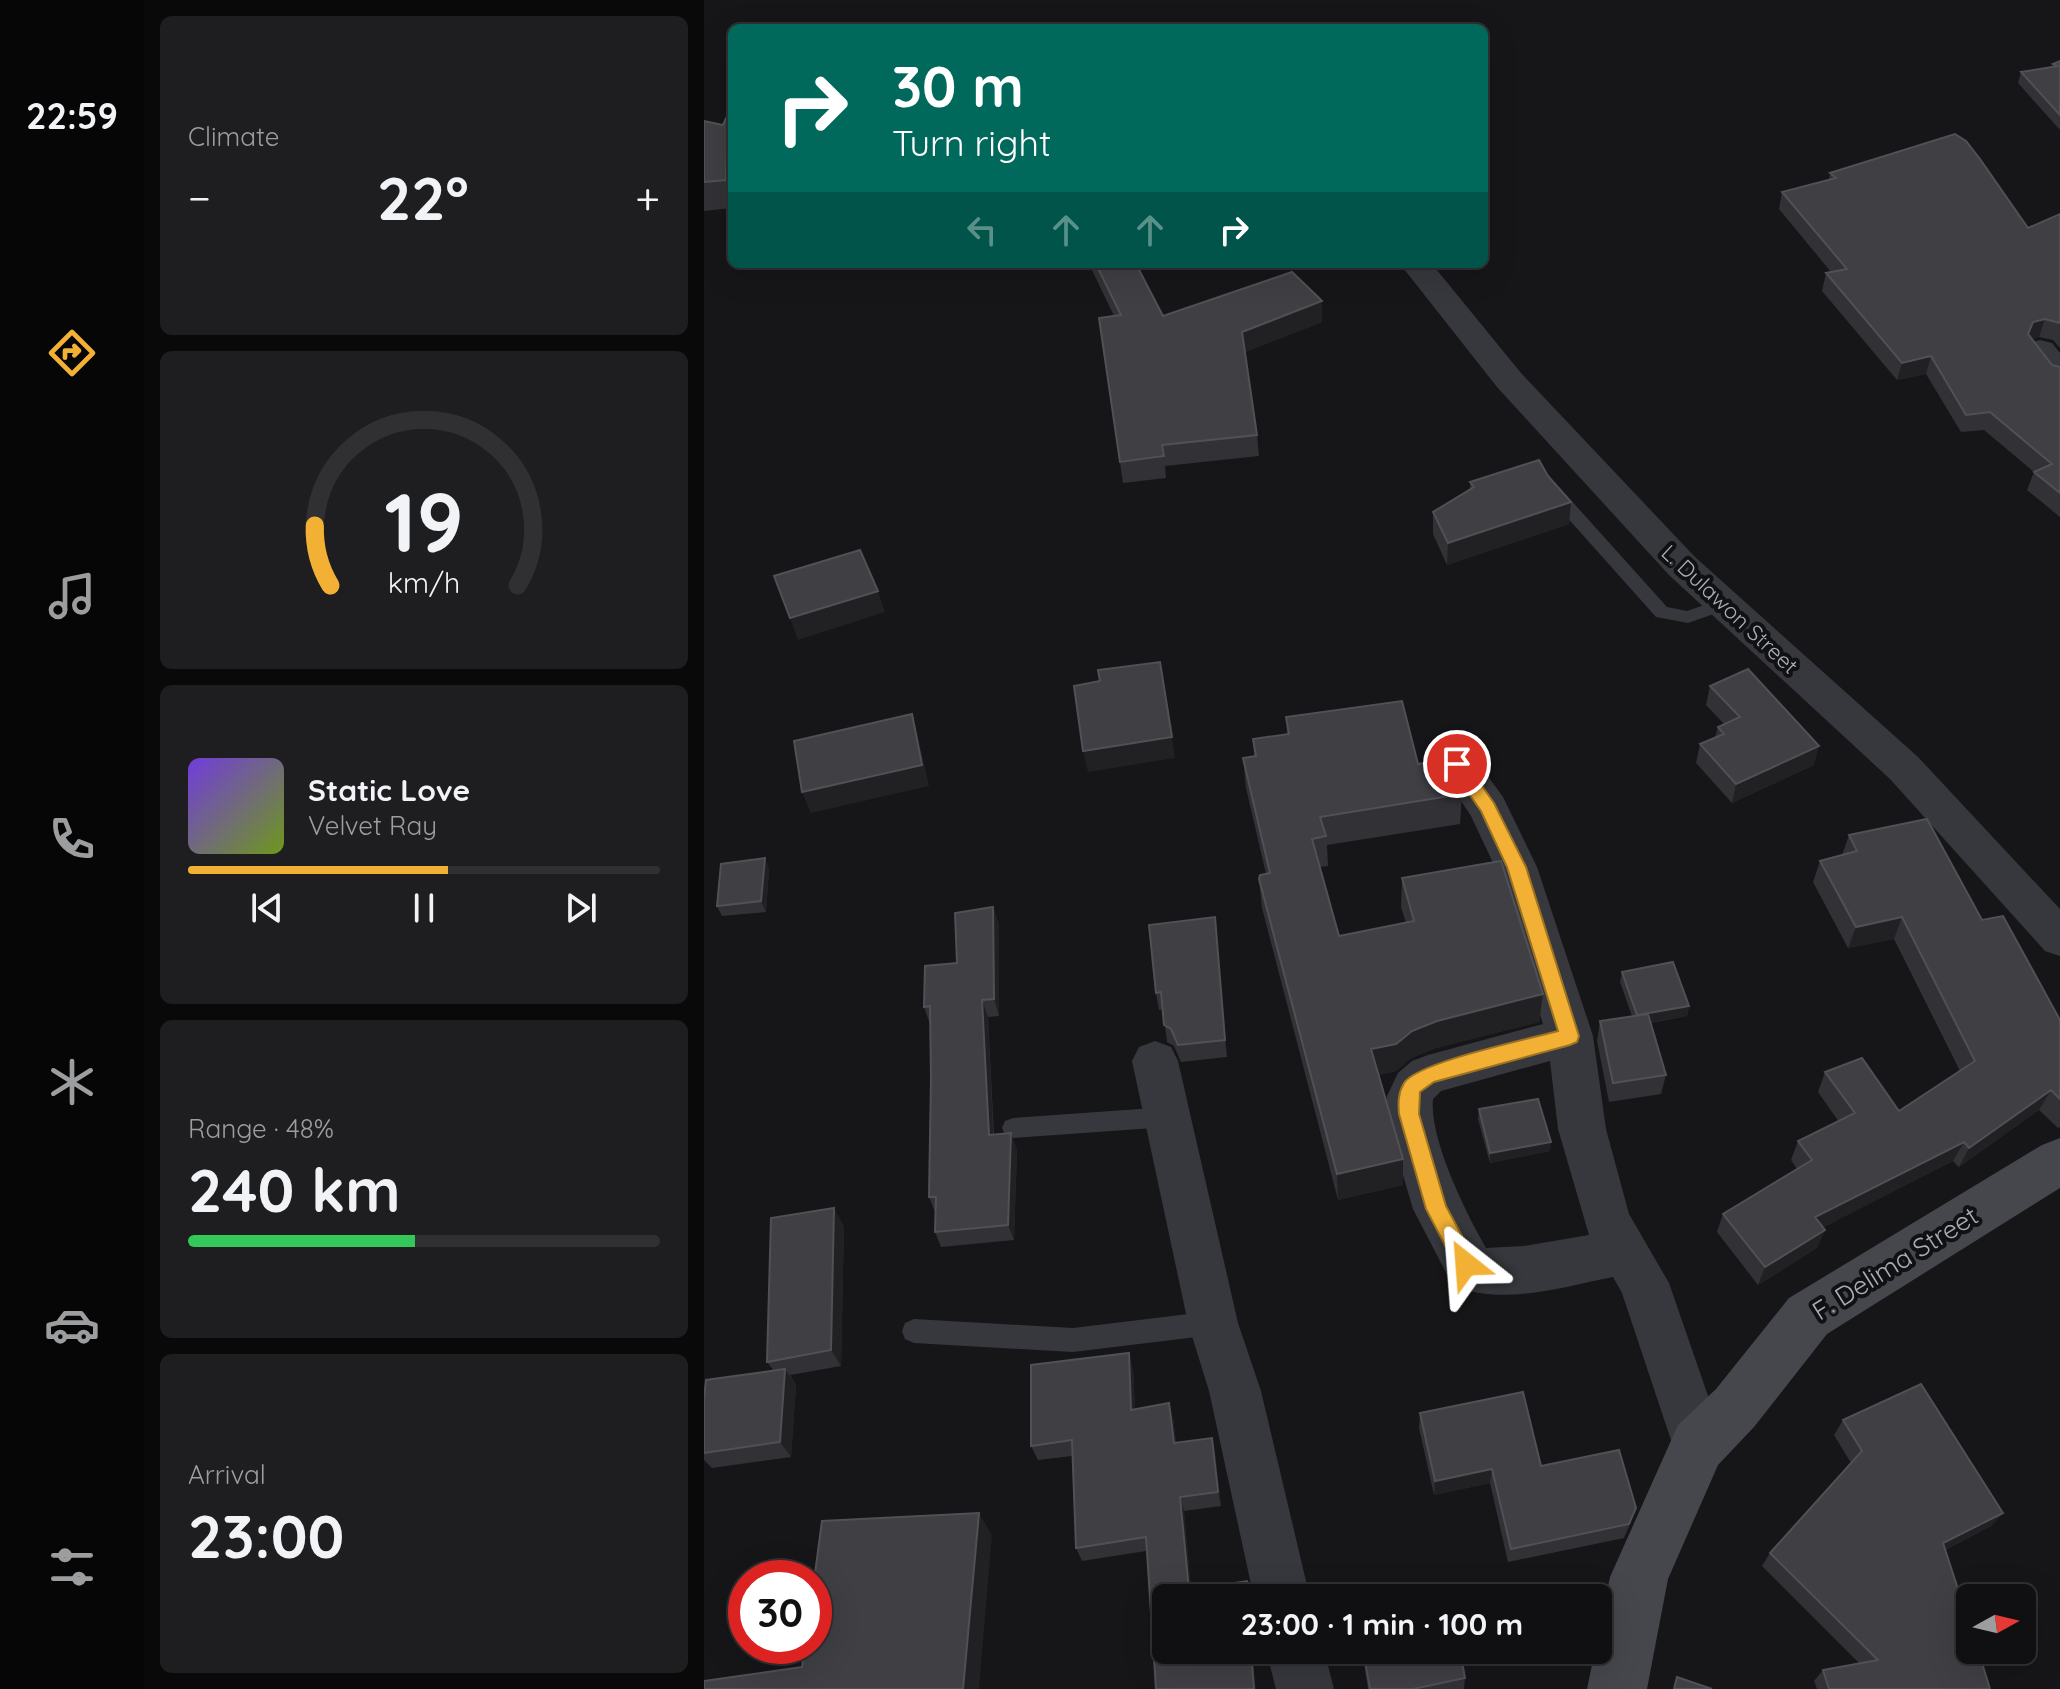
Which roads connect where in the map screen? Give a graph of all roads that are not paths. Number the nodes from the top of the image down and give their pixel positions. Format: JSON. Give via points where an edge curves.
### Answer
{"nodes":[{"id":1,"x":1419,"y":268,"type":"edge"},
{"id":2,"x":1554,"y":492,"type":"edge"},
{"id":3,"x":1722,"y":605,"type":"junction"},
{"id":4,"x":1457,"y":764,"type":"dead end"},
{"id":5,"x":2060,"y":938,"type":"edge"},
{"id":6,"x":1570,"y":1036,"type":"junction"},
{"id":7,"x":1155,"y":1061,"type":"dead end"},
{"id":8,"x":1168,"y":1117,"type":"junction"},
{"id":9,"x":1013,"y":1128,"type":"dead end"},
{"id":10,"x":2060,"y":1161,"type":"edge"},
{"id":11,"x":1625,"y":1252,"type":"junction"},
{"id":12,"x":1213,"y":1323,"type":"junction"},
{"id":13,"x":914,"y":1331,"type":"dead end"},
{"id":14,"x":1698,"y":1445,"type":"junction"},
{"id":15,"x":1278,"y":1584,"type":"edge"},
{"id":16,"x":1299,"y":1664,"type":"edge"},
{"id":17,"x":1305,"y":1689,"type":"edge"},
{"id":18,"x":1617,"y":1689,"type":"edge"}],
"edges":[{"from":1,"to":3,"type":"street","name":"L. Dulawon Street","via":[[1509,380]]},
{"from":2,"to":3,"type":"lane","via":[[1662,613],[1688,617]]},
{"from":3,"to":5,"type":"street","name":"L. Dulawon Street","via":[[1904,768],[1982,861]]},
{"from":4,"to":6,"type":"street","via":[[1488,808],[1516,867]]},
{"from":6,"to":11,"type":"street","via":[[1582,1129],[1607,1222]]},
{"from":6,"to":11,"type":"street","via":[[1428,1075],[1412,1087],[1409,1114],[1437,1209],[1471,1269],[1512,1270]]},
{"from":7,"to":8,"type":"street"},
{"from":8,"to":9,"type":"lane"},
{"from":8,"to":12,"type":"street"},
{"from":10,"to":14,"type":"street","name":"F. Delima Street","via":[[1808,1316],[1735,1408]]},
{"from":11,"to":14,"type":"street","via":[[1644,1283]]},
{"from":12,"to":13,"type":"lane","via":[[1073,1340]]},
{"from":12,"to":15,"type":"street","via":[[1225,1397]]},
{"from":14,"to":18,"type":"street","name":"F. Delima Street","via":[[1639,1577]]},
{"from":16,"to":17,"type":"street"}]}
